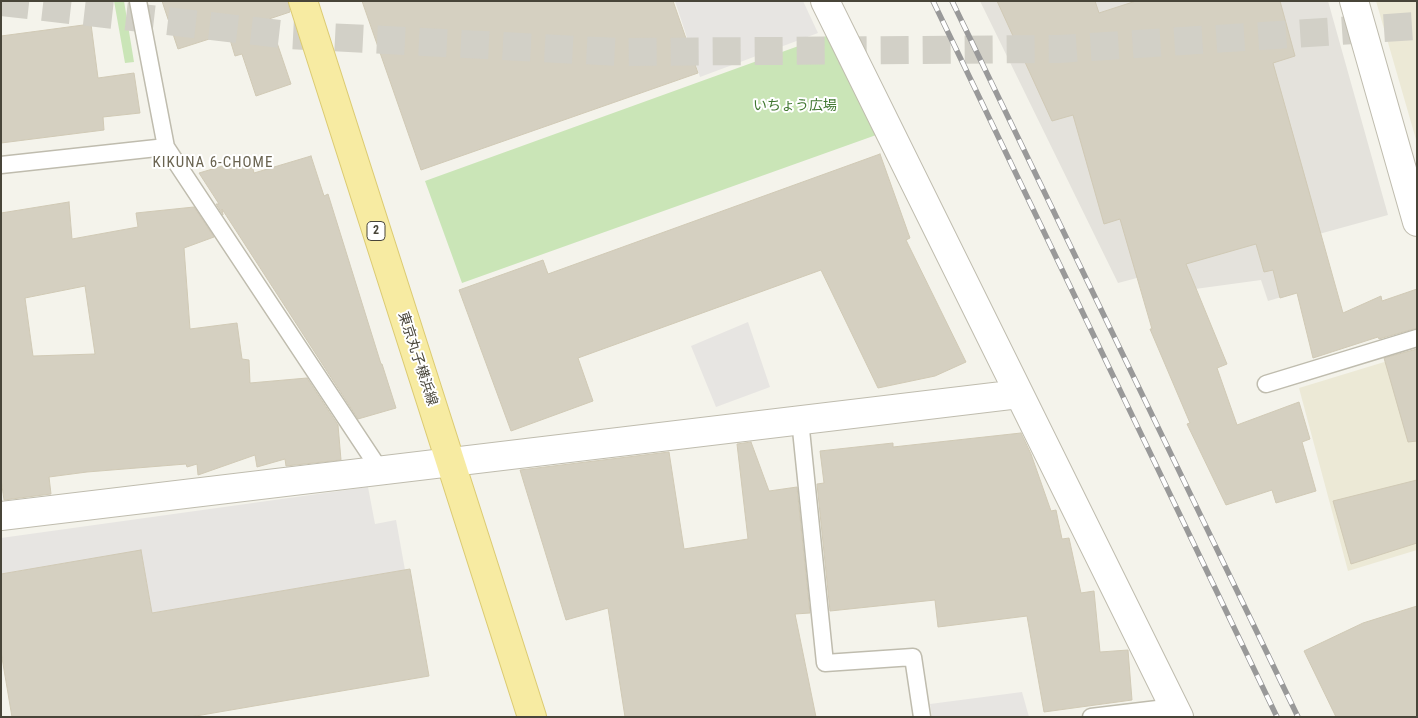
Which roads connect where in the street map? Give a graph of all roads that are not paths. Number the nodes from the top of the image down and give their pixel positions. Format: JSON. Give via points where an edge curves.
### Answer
{"nodes":[{"id":1,"x":138,"y":1,"type":"edge"},
{"id":2,"x":303,"y":1,"type":"edge"},
{"id":3,"x":825,"y":1,"type":"edge"},
{"id":4,"x":1354,"y":1,"type":"edge"},
{"id":5,"x":166,"y":148,"type":"junction"},
{"id":6,"x":1,"y":165,"type":"edge"},
{"id":7,"x":1417,"y":222,"type":"edge"},
{"id":8,"x":1417,"y":338,"type":"edge"},
{"id":9,"x":1266,"y":384,"type":"dead end"},
{"id":10,"x":1019,"y":394,"type":"junction"},
{"id":11,"x":800,"y":420,"type":"junction"},
{"id":12,"x":450,"y":462,"type":"junction"},
{"id":13,"x":380,"y":470,"type":"junction"},
{"id":14,"x":1,"y":516,"type":"edge"},
{"id":15,"x":1176,"y":712,"type":"edge"},
{"id":16,"x":532,"y":717,"type":"edge"},
{"id":17,"x":922,"y":717,"type":"edge"},
{"id":18,"x":1091,"y":717,"type":"edge"}],
"edges":[{"from":1,"to":5,"type":"lane"},
{"from":2,"to":12,"type":"main road","name":"東京丸子横浜線","number":"2"},
{"from":3,"to":10,"type":"street"},
{"from":4,"to":7,"type":"street"},
{"from":5,"to":6,"type":"lane"},
{"from":5,"to":13,"type":"lane"},
{"from":8,"to":9,"type":"lane"},
{"from":10,"to":11,"type":"street"},
{"from":10,"to":15,"type":"street"},
{"from":11,"to":12,"type":"street"},
{"from":11,"to":17,"type":"lane","via":[[825,662],[913,657]]},
{"from":12,"to":13,"type":"street"},
{"from":12,"to":16,"type":"main road","name":"東京丸子横浜線","number":"2"},
{"from":13,"to":14,"type":"street"},
{"from":15,"to":18,"type":"lane"}]}
